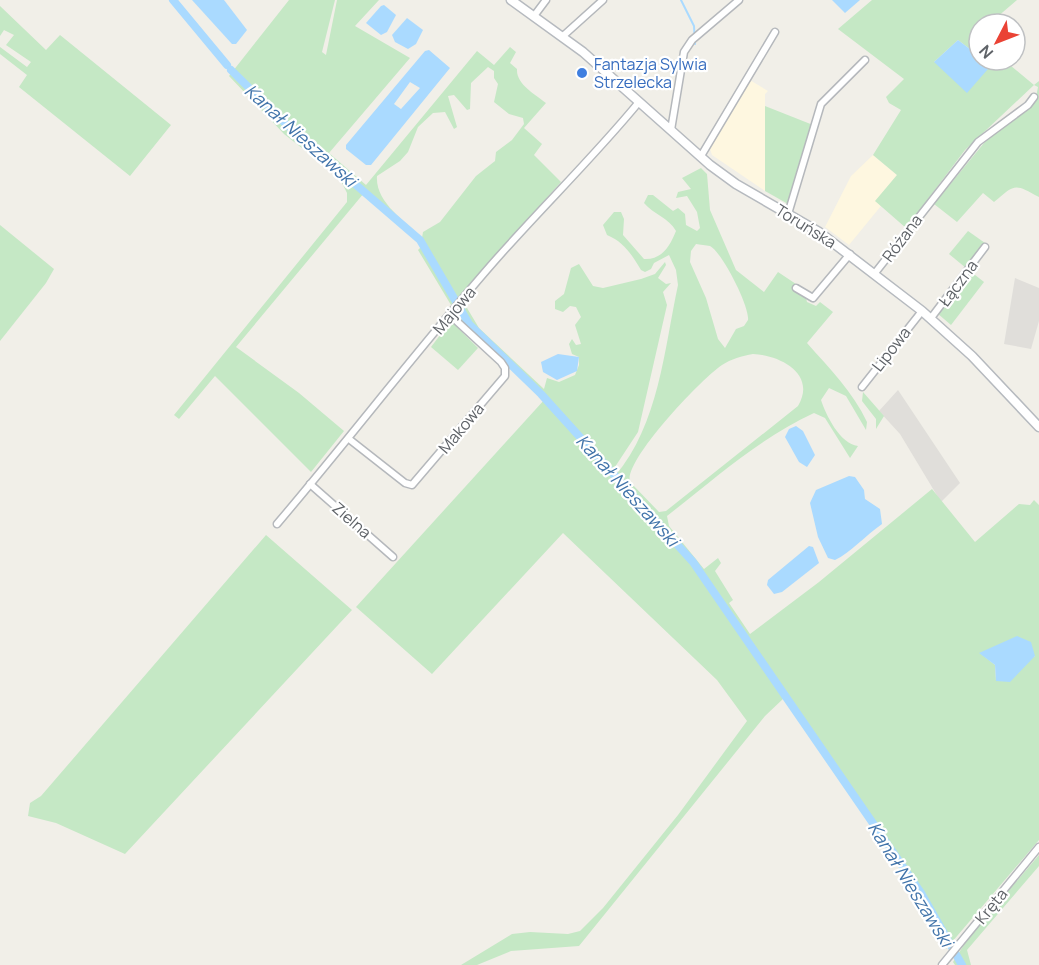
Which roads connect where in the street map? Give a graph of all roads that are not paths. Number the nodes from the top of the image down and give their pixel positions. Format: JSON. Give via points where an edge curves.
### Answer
{"nodes":[{"id":1,"x":511,"y":0,"type":"edge"},
{"id":2,"x":546,"y":0,"type":"edge"},
{"id":3,"x":603,"y":0,"type":"edge"},
{"id":4,"x":739,"y":0,"type":"edge"},
{"id":5,"x":534,"y":16,"type":"junction"},
{"id":6,"x":775,"y":32,"type":"dead end"},
{"id":7,"x":563,"y":36,"type":"junction"},
{"id":8,"x":865,"y":60,"type":"dead end"},
{"id":9,"x":1034,"y":97,"type":"dead end"},
{"id":10,"x":639,"y":102,"type":"junction"},
{"id":11,"x":671,"y":130,"type":"junction"},
{"id":12,"x":701,"y":156,"type":"junction"},
{"id":13,"x":788,"y":214,"type":"junction"},
{"id":14,"x":985,"y":247,"type":"dead end"},
{"id":15,"x":850,"y":254,"type":"junction"},
{"id":16,"x":875,"y":273,"type":"junction"},
{"id":17,"x":796,"y":288,"type":"dead end"},
{"id":18,"x":922,"y":310,"type":"junction"},
{"id":19,"x":450,"y":315,"type":"junction"},
{"id":20,"x":931,"y":318,"type":"junction"},
{"id":21,"x":862,"y":387,"type":"dead end"},
{"id":22,"x":1039,"y":427,"type":"edge"},
{"id":23,"x":349,"y":439,"type":"junction"},
{"id":24,"x":310,"y":484,"type":"junction"},
{"id":25,"x":277,"y":524,"type":"dead end"},
{"id":26,"x":393,"y":556,"type":"dead end"},
{"id":27,"x":1039,"y":847,"type":"edge"},
{"id":28,"x":942,"y":965,"type":"edge"}],
"edges":[{"from":1,"to":5,"type":"main road","name":"Toruńska"},
{"from":2,"to":5,"type":"street"},
{"from":3,"to":7,"type":"street"},
{"from":4,"to":11,"type":"street","via":[[696,37],[682,56]]},
{"from":5,"to":7,"type":"main road","name":"Toruńska"},
{"from":6,"to":12,"type":"street"},
{"from":7,"to":10,"type":"main road","name":"Toruńska"},
{"from":8,"to":13,"type":"street","via":[[821,104]]},
{"from":9,"to":16,"type":"street","name":"Różana","via":[[978,142]]},
{"from":10,"to":11,"type":"main road","name":"Toruńska"},
{"from":10,"to":19,"type":"street","name":"Majowa"},
{"from":11,"to":12,"type":"main road","name":"Toruńska"},
{"from":12,"to":13,"type":"main road","name":"Toruńska","via":[[736,183]]},
{"from":13,"to":15,"type":"main road","name":"Toruńska"},
{"from":14,"to":20,"type":"street","name":"Łączna"},
{"from":15,"to":16,"type":"main road","name":"Toruńska"},
{"from":15,"to":17,"type":"street","via":[[813,298]]},
{"from":16,"to":18,"type":"main road","name":"Toruńska"},
{"from":18,"to":20,"type":"main road","name":"Toruńska"},
{"from":18,"to":21,"type":"street","name":"Lipowa"},
{"from":19,"to":23,"type":"street","name":"Majowa"},
{"from":19,"to":23,"type":"street","name":"Makowa","via":[[501,362],[505,376],[411,484]]},
{"from":20,"to":22,"type":"main road","name":"Toruńska"},
{"from":23,"to":24,"type":"street","name":"Majowa"},
{"from":24,"to":25,"type":"street","name":"Majowa"},
{"from":24,"to":26,"type":"street","name":"Zielna"},
{"from":27,"to":28,"type":"street","name":"Kręta"}]}
